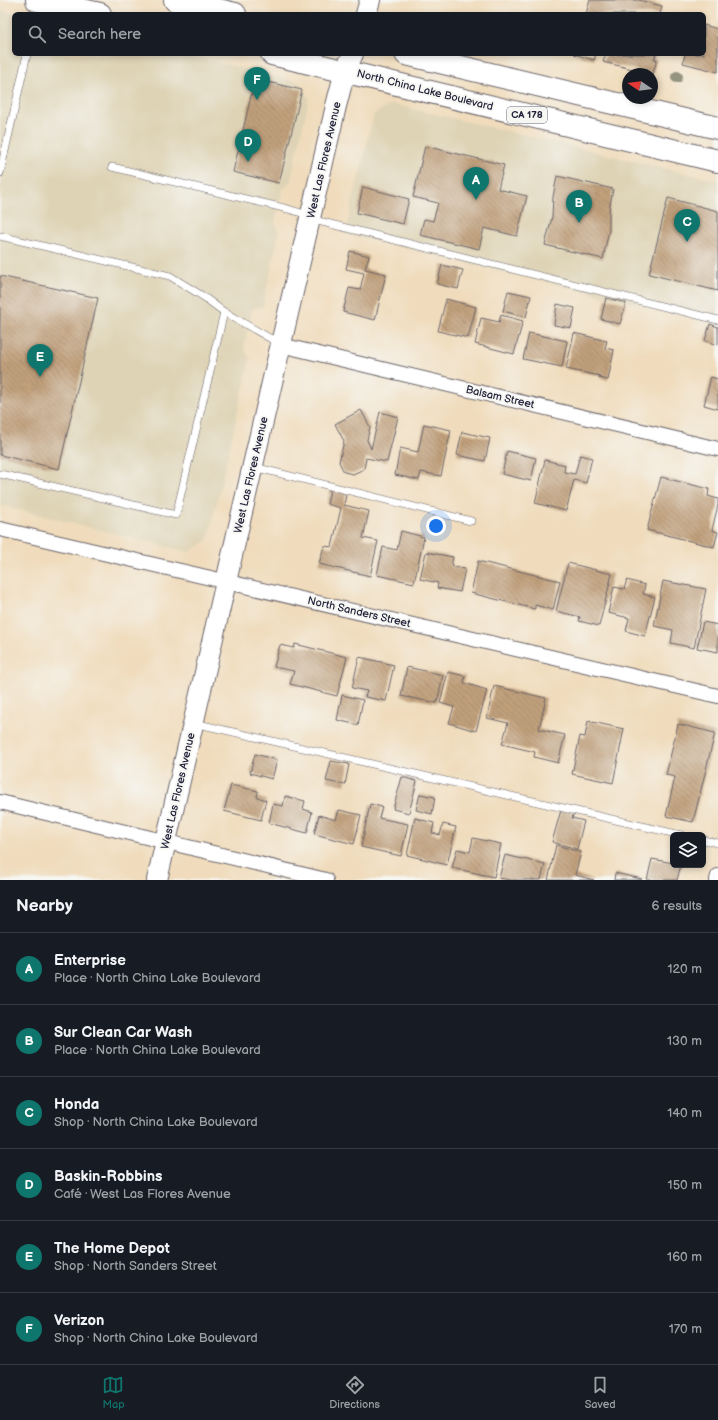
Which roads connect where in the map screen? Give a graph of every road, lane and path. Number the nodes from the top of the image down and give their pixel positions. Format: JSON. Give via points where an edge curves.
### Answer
{"nodes":[{"id":1,"x":175,"y":0,"type":"edge"},
{"id":2,"x":370,"y":0,"type":"edge"},
{"id":3,"x":38,"y":3,"type":"edge"},
{"id":4,"x":89,"y":12,"type":"edge"},
{"id":5,"x":226,"y":12,"type":"edge"},
{"id":6,"x":367,"y":12,"type":"edge"},
{"id":7,"x":27,"y":56,"type":"edge"},
{"id":8,"x":291,"y":56,"type":"edge"},
{"id":9,"x":414,"y":56,"type":"edge"},
{"id":10,"x":349,"y":62,"type":"edge"},
{"id":11,"x":718,"y":128,"type":"edge"},
{"id":12,"x":718,"y":161,"type":"edge"},
{"id":13,"x":112,"y":168,"type":"dead end"},
{"id":14,"x":0,"y":173,"type":"edge"},
{"id":15,"x":310,"y":219,"type":"junction"},
{"id":16,"x":0,"y":236,"type":"edge"},
{"id":17,"x":224,"y":312,"type":"junction"},
{"id":18,"x":718,"y":320,"type":"edge"},
{"id":19,"x":281,"y":345,"type":"junction"},
{"id":20,"x":718,"y":449,"type":"edge"},
{"id":21,"x":253,"y":467,"type":"junction"},
{"id":22,"x":0,"y":474,"type":"edge"},
{"id":23,"x":471,"y":521,"type":"dead end"},
{"id":24,"x":0,"y":529,"type":"edge"},
{"id":25,"x":226,"y":582,"type":"junction"},
{"id":26,"x":718,"y":696,"type":"edge"},
{"id":27,"x":194,"y":723,"type":"junction"},
{"id":28,"x":0,"y":802,"type":"edge"},
{"id":29,"x":670,"y":832,"type":"edge"},
{"id":30,"x":706,"y":841,"type":"edge"},
{"id":31,"x":166,"y":842,"type":"junction"},
{"id":32,"x":718,"y":843,"type":"edge"},
{"id":33,"x":718,"y":876,"type":"edge"},
{"id":34,"x":157,"y":880,"type":"edge"},
{"id":35,"x":326,"y":880,"type":"edge"},
{"id":36,"x":717,"y":880,"type":"edge"}],
"edges":[{"from":1,"to":5,"type":"main road"},
{"from":2,"to":6,"type":"main road"},
{"from":3,"to":4,"type":"main road"},
{"from":7,"to":14,"type":"lane"},
{"from":8,"to":10,"type":"main road","name":"North China Lake Boulevard","number":"CA 178"},
{"from":9,"to":11,"type":"main road"},
{"from":10,"to":12,"type":"main road","name":"North China Lake Boulevard","number":"CA 178"},
{"from":10,"to":15,"type":"main road","name":"West Las Flores Avenue"},
{"from":13,"to":15,"type":"lane","via":[[305,214]]},
{"from":15,"to":18,"type":"lane"},
{"from":15,"to":19,"type":"main road","name":"West Las Flores Avenue"},
{"from":16,"to":17,"type":"lane","via":[[170,276]]},
{"from":17,"to":19,"type":"lane"},
{"from":17,"to":22,"type":"lane","via":[[176,515]]},
{"from":19,"to":20,"type":"street","name":"Balsam Street"},
{"from":19,"to":21,"type":"main road","name":"West Las Flores Avenue"},
{"from":21,"to":23,"type":"lane"},
{"from":21,"to":25,"type":"main road","name":"West Las Flores Avenue"},
{"from":24,"to":25,"type":"street","name":"North Sanders Street"},
{"from":25,"to":26,"type":"street","name":"North Sanders Street"},
{"from":25,"to":27,"type":"main road","name":"West Las Flores Avenue"},
{"from":27,"to":29,"type":"lane"},
{"from":27,"to":31,"type":"main road","name":"West Las Flores Avenue"},
{"from":28,"to":31,"type":"street"},
{"from":30,"to":32,"type":"lane"},
{"from":31,"to":34,"type":"main road","name":"West Las Flores Avenue"},
{"from":31,"to":35,"type":"street"},
{"from":33,"to":36,"type":"street"}]}
